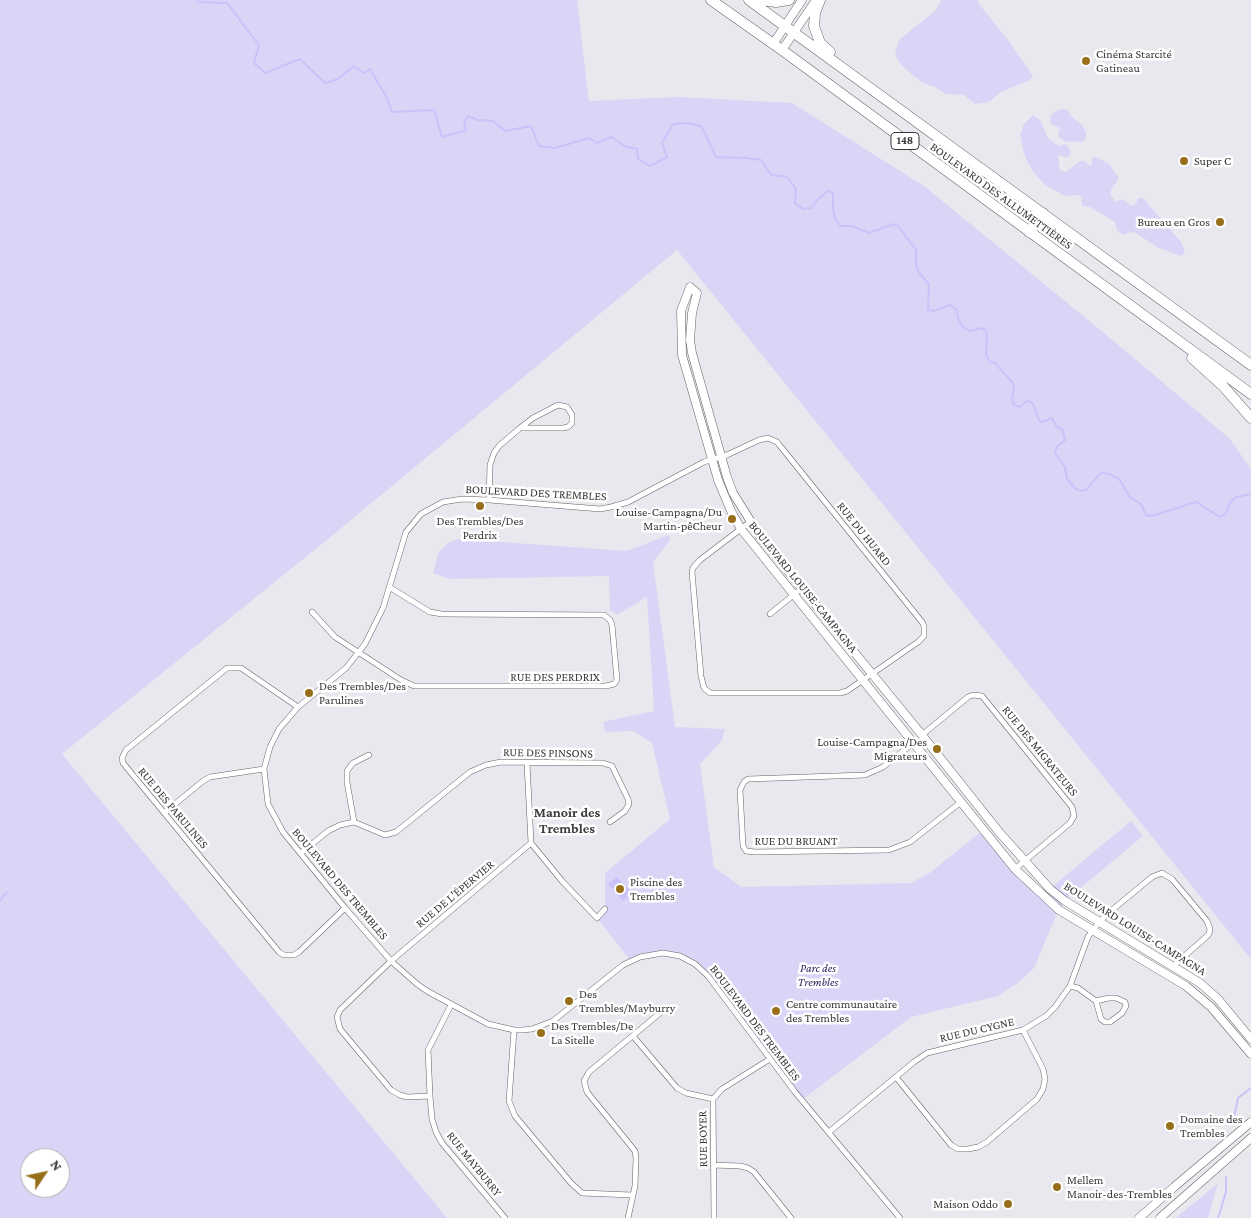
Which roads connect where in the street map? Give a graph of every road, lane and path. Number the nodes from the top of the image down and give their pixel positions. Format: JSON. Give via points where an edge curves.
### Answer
{"nodes":[{"id":1,"x":712,"y":0,"type":"edge"},
{"id":2,"x":749,"y":0,"type":"edge"},
{"id":3,"x":761,"y":0,"type":"edge"},
{"id":4,"x":789,"y":0,"type":"edge"},
{"id":5,"x":802,"y":0,"type":"edge"},
{"id":6,"x":816,"y":0,"type":"edge"},
{"id":7,"x":820,"y":0,"type":"edge"},
{"id":8,"x":790,"y":30,"type":"junction"},
{"id":9,"x":778,"y":47,"type":"junction"},
{"id":10,"x":864,"y":83,"type":"junction"},
{"id":11,"x":1043,"y":213,"type":"junction"},
{"id":12,"x":1029,"y":232,"type":"junction"},
{"id":13,"x":1075,"y":266,"type":"junction"},
{"id":14,"x":1251,"y":365,"type":"edge"},
{"id":15,"x":1251,"y":394,"type":"edge"},
{"id":16,"x":1251,"y":418,"type":"edge"},
{"id":17,"x":520,"y":428,"type":"junction"},
{"id":18,"x":722,"y":457,"type":"junction"},
{"id":19,"x":712,"y":460,"type":"junction"},
{"id":20,"x":489,"y":500,"type":"junction"},
{"id":21,"x":750,"y":522,"type":"junction"},
{"id":22,"x":741,"y":529,"type":"junction"},
{"id":23,"x":389,"y":587,"type":"junction"},
{"id":24,"x":802,"y":588,"type":"junction"},
{"id":25,"x":794,"y":595,"type":"junction"},
{"id":26,"x":312,"y":612,"type":"dead end"},
{"id":27,"x":770,"y":614,"type":"dead end"},
{"id":28,"x":359,"y":653,"type":"junction"},
{"id":29,"x":871,"y":673,"type":"junction"},
{"id":30,"x":863,"y":679,"type":"junction"},
{"id":31,"x":298,"y":707,"type":"junction"},
{"id":32,"x":922,"y":735,"type":"junction"},
{"id":33,"x":913,"y":743,"type":"junction"},
{"id":34,"x":369,"y":755,"type":"dead end"},
{"id":35,"x":527,"y":763,"type":"junction"},
{"id":36,"x":264,"y":769,"type":"junction"},
{"id":37,"x":970,"y":796,"type":"junction"},
{"id":38,"x":961,"y":802,"type":"junction"},
{"id":39,"x":164,"y":812,"type":"junction"},
{"id":40,"x":354,"y":822,"type":"junction"},
{"id":41,"x":610,"y":822,"type":"dead end"},
{"id":42,"x":531,"y":843,"type":"junction"},
{"id":43,"x":301,"y":853,"type":"junction"},
{"id":44,"x":1024,"y":862,"type":"junction"},
{"id":45,"x":1015,"y":869,"type":"junction"},
{"id":46,"x":345,"y":908,"type":"junction"},
{"id":47,"x":605,"y":909,"type":"dead end"},
{"id":48,"x":1099,"y":923,"type":"junction"},
{"id":49,"x":1092,"y":931,"type":"junction"},
{"id":50,"x":391,"y":960,"type":"junction"},
{"id":51,"x":1173,"y":966,"type":"junction"},
{"id":52,"x":1070,"y":986,"type":"junction"},
{"id":53,"x":1096,"y":1001,"type":"junction"},
{"id":54,"x":451,"y":1005,"type":"junction"},
{"id":55,"x":660,"y":1013,"type":"dead end"},
{"id":56,"x":514,"y":1030,"type":"junction"},
{"id":57,"x":1023,"y":1030,"type":"junction"},
{"id":58,"x":633,"y":1036,"type":"junction"},
{"id":59,"x":1251,"y":1039,"type":"edge"},
{"id":60,"x":1251,"y":1054,"type":"edge"},
{"id":61,"x":770,"y":1059,"type":"junction"},
{"id":62,"x":896,"y":1077,"type":"junction"},
{"id":63,"x":430,"y":1096,"type":"junction"},
{"id":64,"x":713,"y":1099,"type":"junction"},
{"id":65,"x":1251,"y":1122,"type":"edge"},
{"id":66,"x":829,"y":1132,"type":"junction"},
{"id":67,"x":1251,"y":1138,"type":"edge"},
{"id":68,"x":714,"y":1165,"type":"junction"},
{"id":69,"x":632,"y":1195,"type":"junction"},
{"id":70,"x":505,"y":1218,"type":"edge"},
{"id":71,"x":628,"y":1218,"type":"edge"},
{"id":72,"x":714,"y":1218,"type":"edge"},
{"id":73,"x":791,"y":1218,"type":"edge"},
{"id":74,"x":900,"y":1218,"type":"edge"},
{"id":75,"x":1139,"y":1218,"type":"edge"},
{"id":76,"x":1160,"y":1218,"type":"edge"}],
"edges":[{"from":1,"to":9,"type":"highway","name":"BOULEVARD DES ALLUMETTIÈRES","number":"148"},
{"from":2,"to":8,"type":"highway","name":"BOULEVARD DES ALLUMETTIÈRES","number":"148"},
{"from":3,"to":4,"type":"highway"},
{"from":5,"to":8,"type":"street"},
{"from":6,"to":8,"type":"street"},
{"from":7,"to":10,"type":"highway","via":[[814,20],[817,38]]},
{"from":8,"to":9,"type":"street"},
{"from":8,"to":10,"type":"highway","name":"BOULEVARD DES ALLUMETTIÈRES","number":"148"},
{"from":9,"to":12,"type":"highway","name":"BOULEVARD DES ALLUMETTIÈRES","number":"148"},
{"from":10,"to":11,"type":"highway","name":"BOULEVARD DES ALLUMETTIÈRES","number":"148"},
{"from":11,"to":12,"type":"highway"},
{"from":11,"to":14,"type":"highway","name":"BOULEVARD DES ALLUMETTIÈRES","number":"148"},
{"from":12,"to":13,"type":"highway","name":"BOULEVARD DES ALLUMETTIÈRES","number":"148"},
{"from":13,"to":15,"type":"highway","name":"BOULEVARD DES ALLUMETTIÈRES","number":"148"},
{"from":13,"to":16,"type":"highway","via":[[1184,350],[1223,386]]},
{"from":17,"to":17,"type":"street","via":[[568,427],[572,423],[572,415],[567,407],[558,405]]},
{"from":17,"to":20,"type":"street","via":[[499,446],[491,459]]},
{"from":18,"to":19,"type":"street","name":"BOULEVARD DES TREMBLES"},
{"from":18,"to":19,"type":"street","name":"BOULEVARD LOUISE-CAMPAGNA","via":[[692,353],[692,313],[697,293],[690,287],[682,311],[682,355]]},
{"from":18,"to":21,"type":"street","name":"BOULEVARD LOUISE-CAMPAGNA","via":[[733,493]]},
{"from":18,"to":29,"type":"street","name":"RUE DU HUARD","via":[[764,439],[777,442],[922,622],[925,632],[922,639]]},
{"from":19,"to":20,"type":"street","name":"BOULEVARD DES TREMBLES","via":[[628,502],[611,507]]},
{"from":19,"to":22,"type":"street","name":"BOULEVARD LOUISE-CAMPAGNA"},
{"from":20,"to":23,"type":"street","name":"BOULEVARD DES TREMBLES","via":[[452,500],[421,514],[402,539]]},
{"from":21,"to":22,"type":"street"},
{"from":21,"to":24,"type":"street","name":"BOULEVARD LOUISE-CAMPAGNA"},
{"from":22,"to":25,"type":"street","name":"BOULEVARD LOUISE-CAMPAGNA"},
{"from":22,"to":30,"type":"street","via":[[700,560],[692,572],[701,676],[706,690],[715,694],[840,693]]},
{"from":23,"to":28,"type":"street","name":"BOULEVARD DES TREMBLES","via":[[379,619]]},
{"from":23,"to":28,"type":"street","name":"RUE DES PERDRIX","via":[[430,612],[442,614],[604,615],[612,625],[617,680],[606,686],[414,686]]},
{"from":24,"to":25,"type":"street"},
{"from":24,"to":29,"type":"street","name":"BOULEVARD LOUISE-CAMPAGNA"},
{"from":25,"to":27,"type":"street"},
{"from":25,"to":30,"type":"street","name":"BOULEVARD LOUISE-CAMPAGNA"},
{"from":26,"to":28,"type":"street","via":[[334,637]]},
{"from":28,"to":31,"type":"street","name":"BOULEVARD DES TREMBLES","via":[[336,677]]},
{"from":29,"to":30,"type":"street"},
{"from":29,"to":32,"type":"street","name":"BOULEVARD LOUISE-CAMPAGNA"},
{"from":30,"to":33,"type":"street","name":"BOULEVARD LOUISE-CAMPAGNA"},
{"from":31,"to":36,"type":"street","name":"BOULEVARD DES TREMBLES","via":[[276,734]]},
{"from":31,"to":39,"type":"street","name":"RUE DES PARULINES","via":[[241,668],[224,670],[126,750],[122,758],[125,767]]},
{"from":32,"to":33,"type":"street"},
{"from":32,"to":37,"type":"street","name":"BOULEVARD LOUISE-CAMPAGNA"},
{"from":32,"to":44,"type":"street","name":"RUE DES MIGRATEURS","via":[[973,695],[982,696],[998,715],[1074,812],[1070,823]]},
{"from":33,"to":38,"type":"street","name":"BOULEVARD LOUISE-CAMPAGNA"},
{"from":33,"to":38,"type":"street","name":"RUE DU BRUANT","via":[[882,767],[865,775],[744,782],[740,790],[746,851],[889,850],[910,842]]},
{"from":34,"to":40,"type":"street","via":[[353,763],[347,771]]},
{"from":35,"to":40,"type":"street","name":"RUE DES PINSONS","via":[[496,762],[470,772],[391,834],[379,833]]},
{"from":35,"to":41,"type":"street","name":"RUE DES PINSONS","via":[[603,763],[612,766],[629,804]]},
{"from":35,"to":42,"type":"street"},
{"from":36,"to":39,"type":"street","via":[[210,777]]},
{"from":36,"to":43,"type":"street","name":"BOULEVARD DES TREMBLES","via":[[266,794],[272,813]]},
{"from":37,"to":38,"type":"street"},
{"from":37,"to":44,"type":"street","name":"BOULEVARD LOUISE-CAMPAGNA"},
{"from":38,"to":45,"type":"street","name":"BOULEVARD LOUISE-CAMPAGNA"},
{"from":39,"to":46,"type":"street","name":"RUE DES PARULINES","via":[[284,955],[299,952]]},
{"from":40,"to":43,"type":"street","via":[[334,828]]},
{"from":42,"to":47,"type":"street","via":[[597,918]]},
{"from":42,"to":50,"type":"street","name":"RUE DE L'ÉPERVIER"},
{"from":43,"to":46,"type":"street","name":"BOULEVARD DES TREMBLES"},
{"from":44,"to":45,"type":"street","name":"RUE DES MIGRATEURS"},
{"from":44,"to":48,"type":"street","name":"BOULEVARD LOUISE-CAMPAGNA","via":[[1050,889]]},
{"from":45,"to":49,"type":"street","name":"BOULEVARD LOUISE-CAMPAGNA","via":[[1059,910]]},
{"from":46,"to":50,"type":"street","name":"BOULEVARD DES TREMBLES"},
{"from":48,"to":49,"type":"street","name":"RUE DU CYGNE"},
{"from":48,"to":51,"type":"street","name":"BOULEVARD LOUISE-CAMPAGNA"},
{"from":48,"to":51,"type":"street","name":"RUE DU CYGNE","via":[[1152,876],[1167,875],[1207,921],[1210,929],[1206,938]]},
{"from":49,"to":52,"type":"street","name":"RUE DU CYGNE"},
{"from":49,"to":60,"type":"street","name":"BOULEVARD LOUISE-CAMPAGNA","via":[[1186,986],[1211,1007]]},
{"from":50,"to":54,"type":"street","name":"BOULEVARD DES TREMBLES","via":[[417,984]]},
{"from":50,"to":63,"type":"street","name":"RUE DE L'ÉPERVIER","via":[[340,1010],[338,1023],[391,1090],[408,1097]]},
{"from":51,"to":59,"type":"street","name":"BOULEVARD LOUISE-CAMPAGNA","via":[[1206,988]]},
{"from":52,"to":53,"type":"street"},
{"from":52,"to":57,"type":"street","name":"RUE DU CYGNE","via":[[1046,1016]]},
{"from":53,"to":53,"type":"street","via":[[1101,1019],[1106,1022],[1126,1006],[1116,998]]},
{"from":54,"to":56,"type":"street","name":"BOULEVARD DES TREMBLES","via":[[488,1024]]},
{"from":54,"to":63,"type":"street","name":"RUE MAYBURRY","via":[[428,1050]]},
{"from":55,"to":58,"type":"street"},
{"from":56,"to":61,"type":"street","name":"BOULEVARD DES TREMBLES","via":[[532,1029],[553,1021],[624,965],[640,957],[664,954],[688,959],[701,969]]},
{"from":56,"to":69,"type":"street","via":[[509,1101],[515,1116],[582,1193]]},
{"from":57,"to":62,"type":"street","name":"RUE DU CYGNE","via":[[927,1053]]},
{"from":57,"to":62,"type":"street","via":[[1043,1069],[1043,1089],[1037,1099],[978,1147],[968,1150],[951,1145]]},
{"from":58,"to":64,"type":"street","via":[[677,1088]]},
{"from":58,"to":69,"type":"street","via":[[589,1072],[584,1081],[587,1092],[635,1152]]},
{"from":61,"to":64,"type":"street","name":"RUE BOYER","via":[[722,1089]]},
{"from":61,"to":66,"type":"street","name":"BOULEVARD DES TREMBLES"},
{"from":62,"to":66,"type":"street","name":"RUE DU CYGNE"},
{"from":63,"to":70,"type":"street","name":"RUE MAYBURRY","via":[[432,1119],[439,1138]]},
{"from":64,"to":68,"type":"street","name":"RUE BOYER"},
{"from":65,"to":75,"type":"street"},
{"from":66,"to":74,"type":"street","name":"BOULEVARD DES TREMBLES"},
{"from":67,"to":76,"type":"street"},
{"from":68,"to":72,"type":"street","name":"RUE BOYER"},
{"from":68,"to":73,"type":"street","via":[[740,1166],[754,1172]]},
{"from":69,"to":71,"type":"street"}]}
